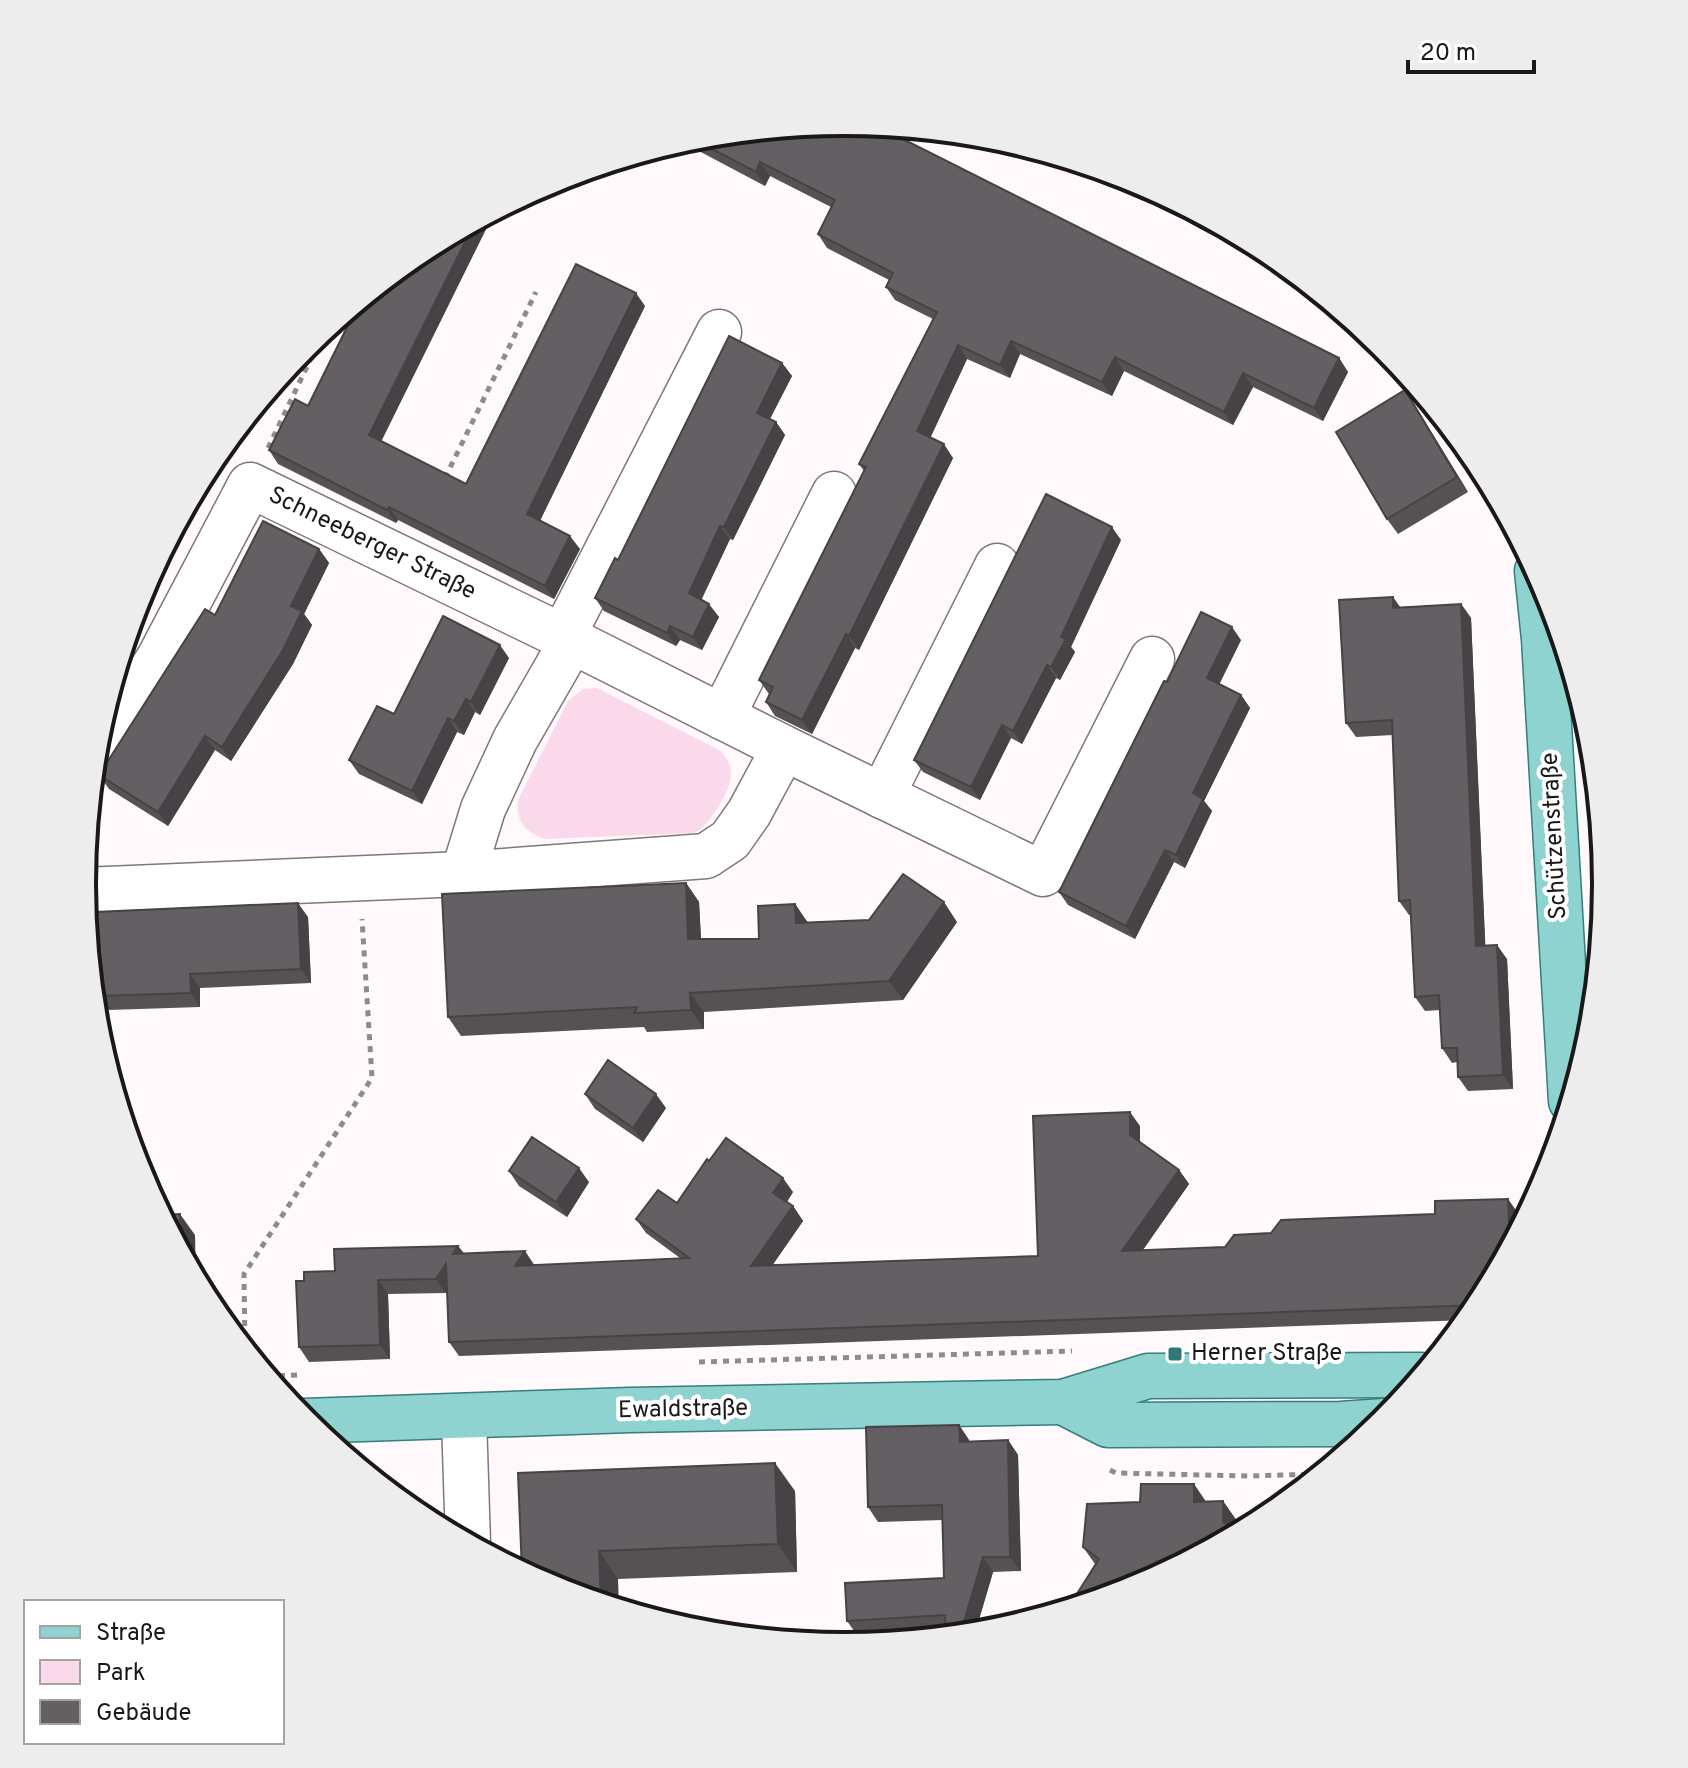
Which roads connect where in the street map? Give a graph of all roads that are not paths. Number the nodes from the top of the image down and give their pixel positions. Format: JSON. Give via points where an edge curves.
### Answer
{"nodes":[{"id":1,"x":719,"y":332,"type":"dead end"},
{"id":2,"x":834,"y":494,"type":"dead end"},
{"id":3,"x":997,"y":566,"type":"dead end"},
{"id":4,"x":1542,"y":616,"type":"edge"},
{"id":5,"x":567,"y":639,"type":"junction"},
{"id":6,"x":1152,"y":659,"type":"dead end"},
{"id":7,"x":722,"y":717,"type":"junction"},
{"id":8,"x":111,"y":733,"type":"edge"},
{"id":9,"x":784,"y":748,"type":"junction"},
{"id":10,"x":882,"y":796,"type":"junction"},
{"id":11,"x":463,"y":874,"type":"junction"},
{"id":12,"x":96,"y":889,"type":"edge"},
{"id":13,"x":1569,"y":1069,"type":"edge"},
{"id":14,"x":1408,"y":1375,"type":"edge"},
{"id":15,"x":1063,"y":1402,"type":"junction"},
{"id":16,"x":464,"y":1418,"type":"junction"},
{"id":17,"x":323,"y":1421,"type":"edge"},
{"id":18,"x":1363,"y":1422,"type":"edge"},
{"id":19,"x":468,"y":1531,"type":"edge"}],
"edges":[{"from":1,"to":5,"type":"street"},
{"from":2,"to":7,"type":"street"},
{"from":3,"to":10,"type":"street"},
{"from":4,"to":13,"type":"main road","name":"Schützenstraße"},
{"from":5,"to":7,"type":"street","name":"Schneeberger Straße"},
{"from":5,"to":8,"type":"street","name":"Schneeberger Straße","via":[[250,485],[159,658]]},
{"from":5,"to":11,"type":"street","via":[[483,809]]},
{"from":6,"to":10,"type":"street","name":"Schneeberger Straße","via":[[1043,874]]},
{"from":7,"to":9,"type":"street","name":"Schneeberger Straße"},
{"from":9,"to":10,"type":"street","name":"Schneeberger Straße"},
{"from":9,"to":11,"type":"street","via":[[730,840],[706,856]]},
{"from":11,"to":12,"type":"street"},
{"from":14,"to":15,"type":"main road","name":"Ewaldstraße","via":[[1148,1376]]},
{"from":15,"to":16,"type":"main road","name":"Ewaldstraße"},
{"from":15,"to":18,"type":"main road","name":"Ewaldstraße","via":[[1108,1425]]},
{"from":16,"to":17,"type":"main road","name":"Ewaldstraße"},
{"from":16,"to":19,"type":"street"}]}
